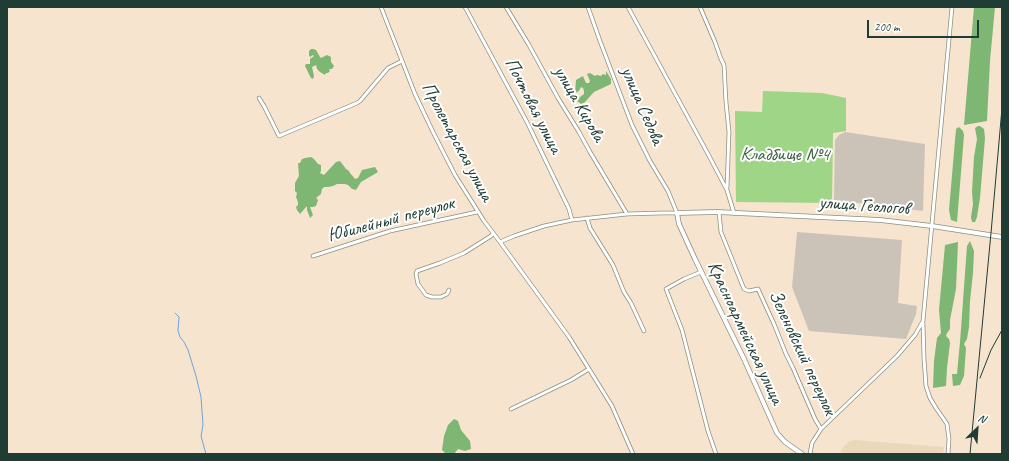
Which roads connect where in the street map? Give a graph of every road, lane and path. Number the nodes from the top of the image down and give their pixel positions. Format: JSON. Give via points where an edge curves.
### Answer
{"nodes":[{"id":1,"x":381,"y":7,"type":"edge"},
{"id":2,"x":465,"y":7,"type":"edge"},
{"id":3,"x":506,"y":7,"type":"edge"},
{"id":4,"x":588,"y":7,"type":"edge"},
{"id":5,"x":628,"y":7,"type":"edge"},
{"id":6,"x":700,"y":7,"type":"edge"},
{"id":7,"x":952,"y":7,"type":"edge"},
{"id":8,"x":402,"y":60,"type":"junction"},
{"id":9,"x":258,"y":98,"type":"dead end"},
{"id":10,"x":727,"y":190,"type":"junction"},
{"id":11,"x":477,"y":212,"type":"junction"},
{"id":12,"x":719,"y":212,"type":"junction"},
{"id":13,"x":734,"y":213,"type":"junction"},
{"id":14,"x":627,"y":214,"type":"junction"},
{"id":15,"x":677,"y":214,"type":"junction"},
{"id":16,"x":587,"y":218,"type":"junction"},
{"id":17,"x":572,"y":220,"type":"junction"},
{"id":18,"x":932,"y":226,"type":"junction"},
{"id":19,"x":493,"y":234,"type":"junction"},
{"id":20,"x":1002,"y":237,"type":"edge"},
{"id":21,"x":500,"y":242,"type":"junction"},
{"id":22,"x":313,"y":256,"type":"dead end"},
{"id":23,"x":701,"y":272,"type":"junction"},
{"id":24,"x":449,"y":290,"type":"dead end"},
{"id":25,"x":923,"y":321,"type":"junction"},
{"id":26,"x":644,"y":330,"type":"dead end"},
{"id":27,"x":589,"y":369,"type":"junction"},
{"id":28,"x":510,"y":409,"type":"dead end"},
{"id":29,"x":821,"y":429,"type":"junction"},
{"id":30,"x":633,"y":454,"type":"edge"},
{"id":31,"x":716,"y":454,"type":"edge"},
{"id":32,"x":802,"y":454,"type":"edge"},
{"id":33,"x":810,"y":454,"type":"edge"},
{"id":34,"x":948,"y":454,"type":"edge"}],
"edges":[{"from":1,"to":8,"type":"street","name":"Пролетарская улица"},
{"from":2,"to":17,"type":"street","name":"Почтовая улица","via":[[528,124]]},
{"from":3,"to":14,"type":"street","name":"улица Кирова"},
{"from":4,"to":15,"type":"street","name":"улица Седова","via":[[632,125],[668,191]]},
{"from":5,"to":10,"type":"street"},
{"from":6,"to":10,"type":"street","via":[[724,65],[729,132]]},
{"from":7,"to":18,"type":"street","name":"Зеленовский переулок"},
{"from":8,"to":9,"type":"street","via":[[388,68],[357,103],[278,136]]},
{"from":8,"to":11,"type":"street","name":"Пролетарская улица","via":[[433,132]]},
{"from":10,"to":13,"type":"street"},
{"from":11,"to":19,"type":"street","name":"Пролетарская улица"},
{"from":11,"to":22,"type":"street","name":"Юбилейный переулок","via":[[390,231]]},
{"from":12,"to":13,"type":"street","name":"улица Геологов"},
{"from":12,"to":15,"type":"street","name":"улица Геологов"},
{"from":12,"to":29,"type":"street","name":"Зеленовский переулок","via":[[721,232],[744,289],[758,289]]},
{"from":13,"to":18,"type":"street","name":"улица Геологов","via":[[880,220]]},
{"from":14,"to":15,"type":"street"},
{"from":14,"to":16,"type":"street"},
{"from":15,"to":23,"type":"street","name":"Красноармейская улица"},
{"from":16,"to":17,"type":"street"},
{"from":16,"to":26,"type":"street"},
{"from":17,"to":21,"type":"street","via":[[544,226]]},
{"from":18,"to":20,"type":"street","name":"улица Геологов"},
{"from":18,"to":25,"type":"street","name":"Зеленовский переулок"},
{"from":19,"to":21,"type":"street","name":"Пролетарская улица"},
{"from":19,"to":24,"type":"street","via":[[464,253],[417,271],[418,284],[426,295],[441,297]]},
{"from":21,"to":27,"type":"street","name":"Пролетарская улица"},
{"from":23,"to":31,"type":"street","via":[[666,289],[682,330]]},
{"from":23,"to":32,"type":"street","name":"Красноармейская улица","via":[[777,433]]},
{"from":25,"to":29,"type":"street","name":"Зеленовский переулок","via":[[897,356]]},
{"from":25,"to":34,"type":"street","via":[[926,386],[930,398],[947,424]]},
{"from":27,"to":28,"type":"street"},
{"from":27,"to":30,"type":"street","name":"Пролетарская улица","via":[[612,406]]},
{"from":29,"to":33,"type":"street","name":"Зеленовский переулок","via":[[812,443]]}]}
